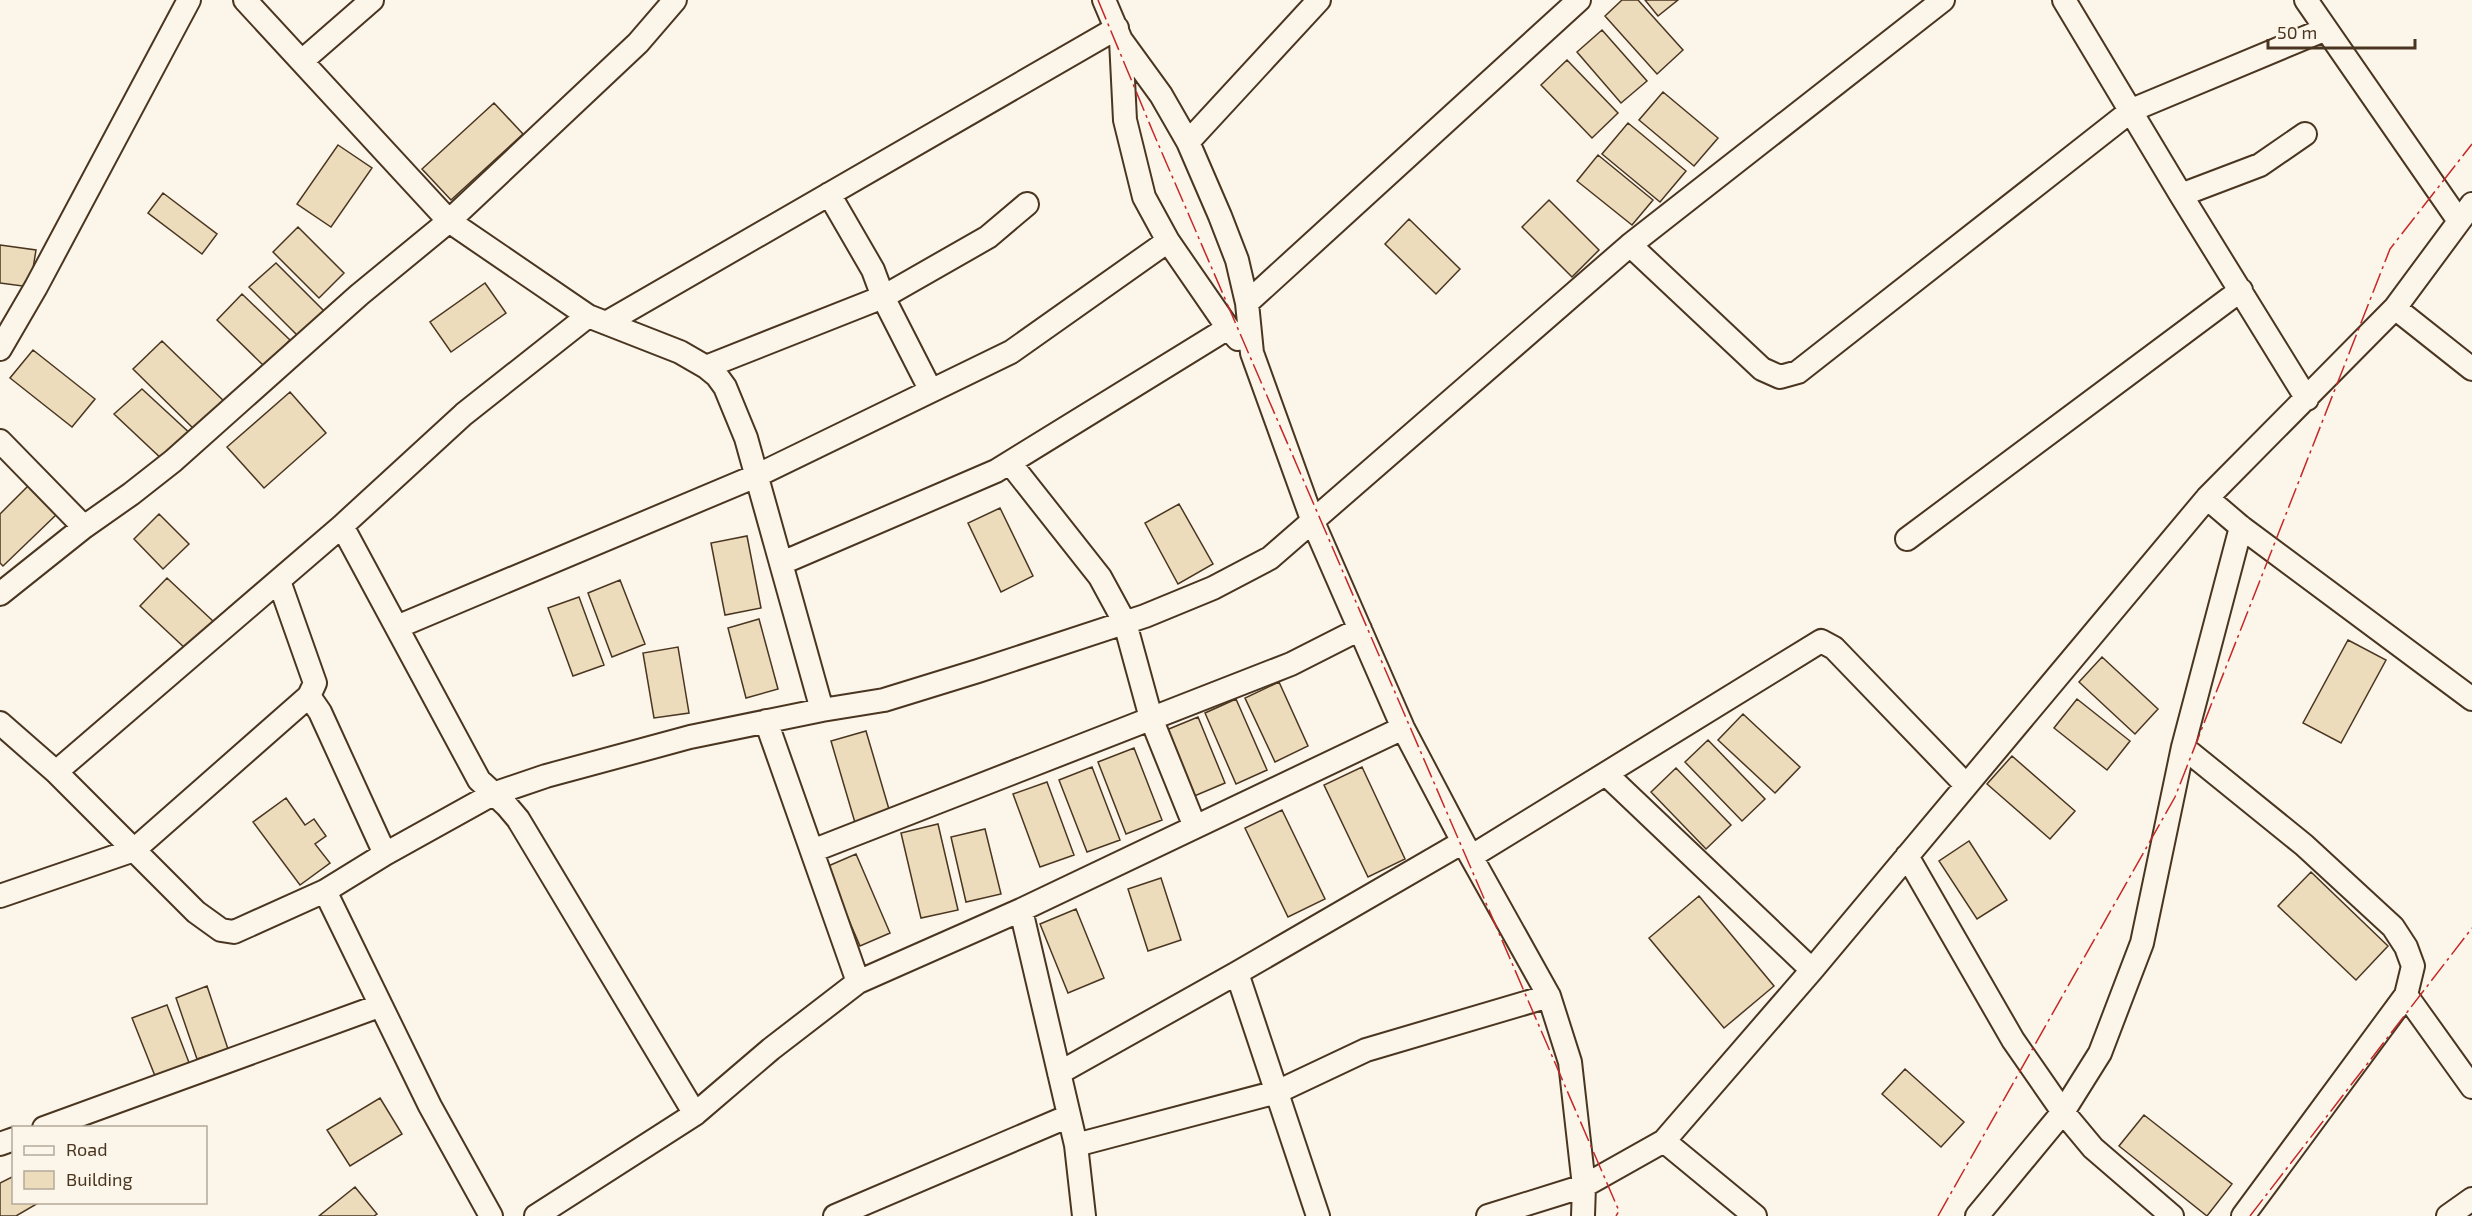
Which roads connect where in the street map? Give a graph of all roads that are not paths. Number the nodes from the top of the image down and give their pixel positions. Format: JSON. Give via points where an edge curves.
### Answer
{"nodes":[{"id":1,"x":189,"y":0,"type":"edge"},
{"id":2,"x":246,"y":0,"type":"edge"},
{"id":3,"x":372,"y":0,"type":"edge"},
{"id":4,"x":675,"y":0,"type":"edge"},
{"id":5,"x":1104,"y":0,"type":"edge"},
{"id":6,"x":1319,"y":0,"type":"edge"},
{"id":7,"x":1579,"y":0,"type":"edge"},
{"id":8,"x":1943,"y":0,"type":"edge"},
{"id":9,"x":2064,"y":0,"type":"edge"},
{"id":10,"x":2306,"y":0,"type":"edge"},
{"id":11,"x":2326,"y":29,"type":"junction"},
{"id":12,"x":1119,"y":34,"type":"junction"},
{"id":13,"x":302,"y":62,"type":"junction"},
{"id":14,"x":2132,"y":111,"type":"junction"},
{"id":15,"x":2305,"y":134,"type":"dead end"},
{"id":16,"x":1188,"y":142,"type":"junction"},
{"id":17,"x":829,"y":194,"type":"junction"},
{"id":18,"x":2181,"y":195,"type":"junction"},
{"id":19,"x":1027,"y":204,"type":"dead end"},
{"id":20,"x":2466,"y":212,"type":"edge"},
{"id":21,"x":449,"y":221,"type":"junction"},
{"id":22,"x":1168,"y":241,"type":"junction"},
{"id":23,"x":1630,"y":245,"type":"junction"},
{"id":24,"x":2241,"y":290,"type":"junction"},
{"id":25,"x":883,"y":297,"type":"junction"},
{"id":26,"x":1247,"y":303,"type":"junction"},
{"id":27,"x":2395,"y":308,"type":"junction"},
{"id":28,"x":597,"y":320,"type":"junction"},
{"id":29,"x":1228,"y":328,"type":"junction"},
{"id":30,"x":0,"y":349,"type":"edge"},
{"id":31,"x":1252,"y":353,"type":"junction"},
{"id":32,"x":706,"y":367,"type":"junction"},
{"id":33,"x":2472,"y":369,"type":"edge"},
{"id":34,"x":931,"y":391,"type":"junction"},
{"id":35,"x":2307,"y":399,"type":"junction"},
{"id":36,"x":0,"y":441,"type":"edge"},
{"id":37,"x":1010,"y":463,"type":"junction"},
{"id":38,"x":756,"y":476,"type":"junction"},
{"id":39,"x":2207,"y":498,"type":"junction"},
{"id":40,"x":1313,"y":522,"type":"junction"},
{"id":41,"x":342,"y":526,"type":"junction"},
{"id":42,"x":84,"y":527,"type":"junction"},
{"id":43,"x":2241,"y":527,"type":"junction"},
{"id":44,"x":1906,"y":539,"type":"dead end"},
{"id":45,"x":782,"y":563,"type":"junction"},
{"id":46,"x":279,"y":581,"type":"junction"},
{"id":47,"x":0,"y":594,"type":"edge"},
{"id":48,"x":1125,"y":623,"type":"junction"},
{"id":49,"x":397,"y":627,"type":"junction"},
{"id":50,"x":1360,"y":629,"type":"junction"},
{"id":51,"x":309,"y":696,"type":"junction"},
{"id":52,"x":2472,"y":699,"type":"edge"},
{"id":53,"x":822,"y":710,"type":"junction"},
{"id":54,"x":1151,"y":718,"type":"junction"},
{"id":55,"x":766,"y":721,"type":"junction"},
{"id":56,"x":0,"y":723,"type":"edge"},
{"id":57,"x":1403,"y":729,"type":"junction"},
{"id":58,"x":2183,"y":747,"type":"junction"},
{"id":59,"x":56,"y":772,"type":"junction"},
{"id":60,"x":1606,"y":774,"type":"junction"},
{"id":61,"x":1966,"y":784,"type":"junction"},
{"id":62,"x":493,"y":794,"type":"junction"},
{"id":63,"x":1195,"y":827,"type":"junction"},
{"id":64,"x":1467,"y":849,"type":"junction"},
{"id":65,"x":134,"y":850,"type":"junction"},
{"id":66,"x":812,"y":851,"type":"junction"},
{"id":67,"x":385,"y":854,"type":"junction"},
{"id":68,"x":1906,"y":856,"type":"junction"},
{"id":69,"x":325,"y":891,"type":"junction"},
{"id":70,"x":0,"y":896,"type":"edge"},
{"id":71,"x":1021,"y":910,"type":"junction"},
{"id":72,"x":1812,"y":970,"type":"junction"},
{"id":73,"x":1237,"y":973,"type":"junction"},
{"id":74,"x":858,"y":982,"type":"junction"},
{"id":75,"x":2406,"y":995,"type":"junction"},
{"id":76,"x":1549,"y":996,"type":"junction"},
{"id":77,"x":379,"y":1006,"type":"junction"},
{"id":78,"x":1059,"y":1072,"type":"junction"},
{"id":79,"x":2472,"y":1087,"type":"edge"},
{"id":80,"x":1277,"y":1092,"type":"junction"},
{"id":81,"x":2062,"y":1112,"type":"junction"},
{"id":82,"x":695,"y":1114,"type":"junction"},
{"id":83,"x":1069,"y":1116,"type":"junction"},
{"id":84,"x":49,"y":1126,"type":"edge"},
{"id":85,"x":1664,"y":1141,"type":"junction"},
{"id":86,"x":1076,"y":1145,"type":"junction"},
{"id":87,"x":468,"y":1174,"type":"junction"},
{"id":88,"x":1584,"y":1186,"type":"junction"},
{"id":89,"x":2472,"y":1199,"type":"edge"},
{"id":90,"x":844,"y":1214,"type":"edge"},
{"id":91,"x":470,"y":1216,"type":"edge"},
{"id":92,"x":491,"y":1216,"type":"edge"},
{"id":93,"x":536,"y":1216,"type":"edge"},
{"id":94,"x":1084,"y":1216,"type":"edge"},
{"id":95,"x":1318,"y":1216,"type":"edge"},
{"id":96,"x":1488,"y":1216,"type":"edge"},
{"id":97,"x":1583,"y":1216,"type":"edge"},
{"id":98,"x":1755,"y":1216,"type":"edge"},
{"id":99,"x":1977,"y":1216,"type":"edge"},
{"id":100,"x":2172,"y":1216,"type":"edge"},
{"id":101,"x":2243,"y":1216,"type":"edge"},
{"id":102,"x":2448,"y":1216,"type":"edge"}],
"edges":[{"from":1,"to":30,"type":"street"},
{"from":2,"to":13,"type":"street"},
{"from":3,"to":13,"type":"street"},
{"from":4,"to":21,"type":"street","via":[[638,43]]},
{"from":5,"to":12,"type":"street"},
{"from":6,"to":16,"type":"street"},
{"from":7,"to":26,"type":"street"},
{"from":8,"to":23,"type":"street"},
{"from":9,"to":14,"type":"street"},
{"from":10,"to":11,"type":"street"},
{"from":11,"to":14,"type":"street"},
{"from":11,"to":20,"type":"street"},
{"from":12,"to":16,"type":"street"},
{"from":12,"to":17,"type":"street"},
{"from":12,"to":22,"type":"street","via":[[1125,120],[1134,164],[1144,197]]},
{"from":13,"to":21,"type":"street"},
{"from":14,"to":18,"type":"street"},
{"from":14,"to":23,"type":"street","via":[[1798,372],[1780,377],[1762,369]]},
{"from":15,"to":18,"type":"street","via":[[2260,165]]},
{"from":16,"to":26,"type":"street","via":[[1237,260]]},
{"from":17,"to":25,"type":"street","via":[[873,270]]},
{"from":17,"to":28,"type":"street"},
{"from":18,"to":24,"type":"street"},
{"from":19,"to":25,"type":"street","via":[[987,237]]},
{"from":20,"to":27,"type":"street"},
{"from":21,"to":28,"type":"street"},
{"from":21,"to":42,"type":"street","via":[[359,295],[172,461]]},
{"from":22,"to":29,"type":"street"},
{"from":22,"to":34,"type":"street","via":[[1011,352]]},
{"from":23,"to":40,"type":"street"},
{"from":24,"to":35,"type":"street"},
{"from":24,"to":44,"type":"street"},
{"from":25,"to":32,"type":"street"},
{"from":25,"to":34,"type":"street"},
{"from":26,"to":31,"type":"street"},
{"from":27,"to":33,"type":"street"},
{"from":27,"to":35,"type":"street"},
{"from":28,"to":32,"type":"street","via":[[680,352]]},
{"from":28,"to":41,"type":"street","via":[[464,414]]},
{"from":29,"to":31,"type":"street"},
{"from":29,"to":37,"type":"street"},
{"from":31,"to":40,"type":"street"},
{"from":32,"to":38,"type":"street","via":[[725,387],[746,438]]},
{"from":34,"to":38,"type":"street"},
{"from":35,"to":39,"type":"street"},
{"from":36,"to":42,"type":"street"},
{"from":37,"to":45,"type":"street"},
{"from":37,"to":48,"type":"street","via":[[1100,577]]},
{"from":38,"to":45,"type":"street"},
{"from":38,"to":49,"type":"street"},
{"from":39,"to":43,"type":"street"},
{"from":39,"to":61,"type":"street"},
{"from":40,"to":48,"type":"street","via":[[1270,558],[1213,588]]},
{"from":40,"to":50,"type":"street"},
{"from":41,"to":46,"type":"street"},
{"from":41,"to":49,"type":"street"},
{"from":42,"to":47,"type":"street"},
{"from":43,"to":52,"type":"street"},
{"from":43,"to":58,"type":"street"},
{"from":45,"to":53,"type":"street"},
{"from":46,"to":51,"type":"street","via":[[315,683]]},
{"from":46,"to":59,"type":"street"},
{"from":48,"to":53,"type":"street","via":[[884,700]]},
{"from":48,"to":54,"type":"street"},
{"from":49,"to":62,"type":"street","via":[[479,780]]},
{"from":50,"to":54,"type":"street","via":[[1291,664]]},
{"from":50,"to":57,"type":"street"},
{"from":51,"to":65,"type":"street"},
{"from":51,"to":67,"type":"street"},
{"from":53,"to":55,"type":"street"},
{"from":54,"to":63,"type":"street"},
{"from":54,"to":66,"type":"street"},
{"from":55,"to":62,"type":"street","via":[[657,746]]},
{"from":55,"to":66,"type":"street"},
{"from":56,"to":59,"type":"street"},
{"from":57,"to":63,"type":"street"},
{"from":57,"to":64,"type":"street"},
{"from":58,"to":75,"type":"street","via":[[2304,846],[2393,927],[2414,966]]},
{"from":58,"to":81,"type":"street","via":[[2142,943],[2100,1053]]},
{"from":59,"to":65,"type":"street"},
{"from":60,"to":61,"type":"street","via":[[1821,641],[1834,648]]},
{"from":60,"to":64,"type":"street"},
{"from":60,"to":72,"type":"street"},
{"from":61,"to":68,"type":"street"},
{"from":62,"to":67,"type":"street"},
{"from":62,"to":82,"type":"street","via":[[518,819]]},
{"from":63,"to":71,"type":"street"},
{"from":64,"to":73,"type":"street"},
{"from":64,"to":76,"type":"street"},
{"from":65,"to":69,"type":"street","via":[[196,912],[221,930],[234,932]]},
{"from":65,"to":70,"type":"street"},
{"from":66,"to":74,"type":"street"},
{"from":67,"to":69,"type":"street"},
{"from":68,"to":72,"type":"street"},
{"from":68,"to":81,"type":"street","via":[[2013,1040]]},
{"from":69,"to":77,"type":"street"},
{"from":71,"to":74,"type":"street"},
{"from":71,"to":78,"type":"street"},
{"from":72,"to":85,"type":"street"},
{"from":73,"to":78,"type":"street"},
{"from":73,"to":80,"type":"street"},
{"from":74,"to":82,"type":"street"},
{"from":75,"to":79,"type":"street"},
{"from":75,"to":101,"type":"street"},
{"from":76,"to":80,"type":"street","via":[[1366,1050]]},
{"from":76,"to":88,"type":"street","via":[[1570,1062]]},
{"from":77,"to":84,"type":"street"},
{"from":77,"to":87,"type":"street"},
{"from":78,"to":83,"type":"street"},
{"from":80,"to":86,"type":"street"},
{"from":80,"to":95,"type":"street"},
{"from":81,"to":99,"type":"street"},
{"from":81,"to":100,"type":"street","via":[[2093,1148]]},
{"from":82,"to":93,"type":"street"},
{"from":83,"to":86,"type":"street"},
{"from":83,"to":90,"type":"street"},
{"from":85,"to":88,"type":"street"},
{"from":85,"to":98,"type":"street"},
{"from":86,"to":94,"type":"street"},
{"from":87,"to":91,"type":"street"},
{"from":87,"to":92,"type":"street"},
{"from":88,"to":96,"type":"street"},
{"from":88,"to":97,"type":"street"},
{"from":89,"to":102,"type":"street"}]}
